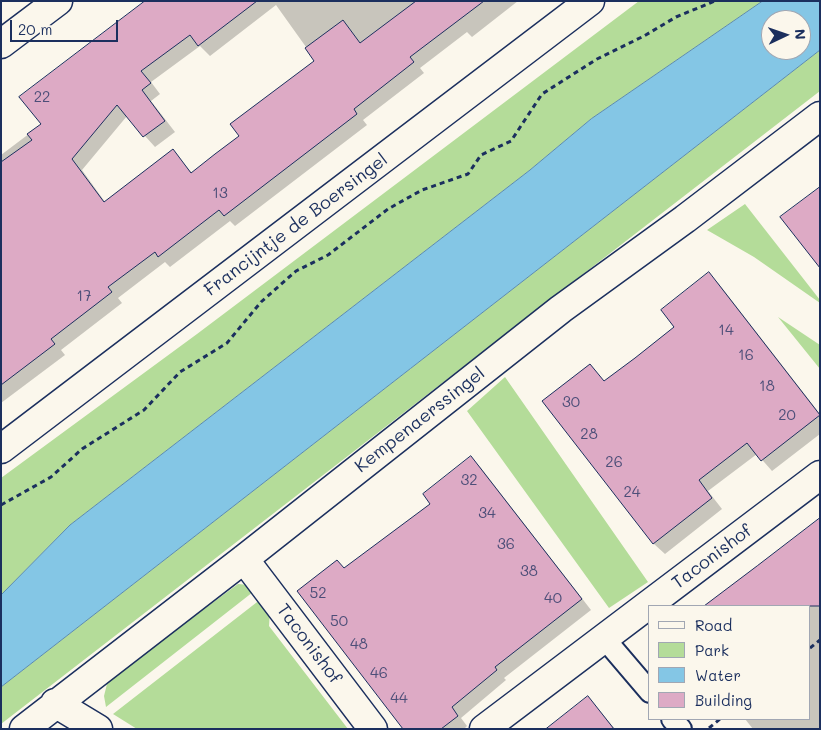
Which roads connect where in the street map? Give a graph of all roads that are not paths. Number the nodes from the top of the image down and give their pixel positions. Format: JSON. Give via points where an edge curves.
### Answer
{"nodes":[{"id":1,"x":58,"y":1,"type":"edge"},
{"id":2,"x":590,"y":1,"type":"edge"},
{"id":3,"x":1,"y":44,"type":"edge"},
{"id":4,"x":820,"y":116,"type":"edge"},
{"id":5,"x":1,"y":449,"type":"edge"},
{"id":6,"x":820,"y":475,"type":"edge"},
{"id":7,"x":244,"y":559,"type":"junction"},
{"id":8,"x":604,"y":638,"type":"junction"},
{"id":9,"x":648,"y":690,"type":"edge"},
{"id":10,"x":55,"y":703,"type":"junction"},
{"id":11,"x":24,"y":729,"type":"edge"},
{"id":12,"x":98,"y":729,"type":"edge"},
{"id":13,"x":373,"y":729,"type":"edge"},
{"id":14,"x":484,"y":729,"type":"edge"}],
"edges":[{"from":1,"to":3,"type":"street"},
{"from":2,"to":5,"type":"street","name":"Francijntje de Boersingel"},
{"from":4,"to":7,"type":"street","name":"Kempenaerssingel","via":[[561,309]]},
{"from":6,"to":8,"type":"street","name":"Taconishof"},
{"from":7,"to":10,"type":"street","name":"Kempenaerssingel"},
{"from":7,"to":13,"type":"street","name":"Taconishof"},
{"from":8,"to":9,"type":"lane"},
{"from":8,"to":14,"type":"street","name":"Taconishof"},
{"from":10,"to":11,"type":"street","name":"Kempenaerssingel"},
{"from":10,"to":12,"type":"street"}]}
